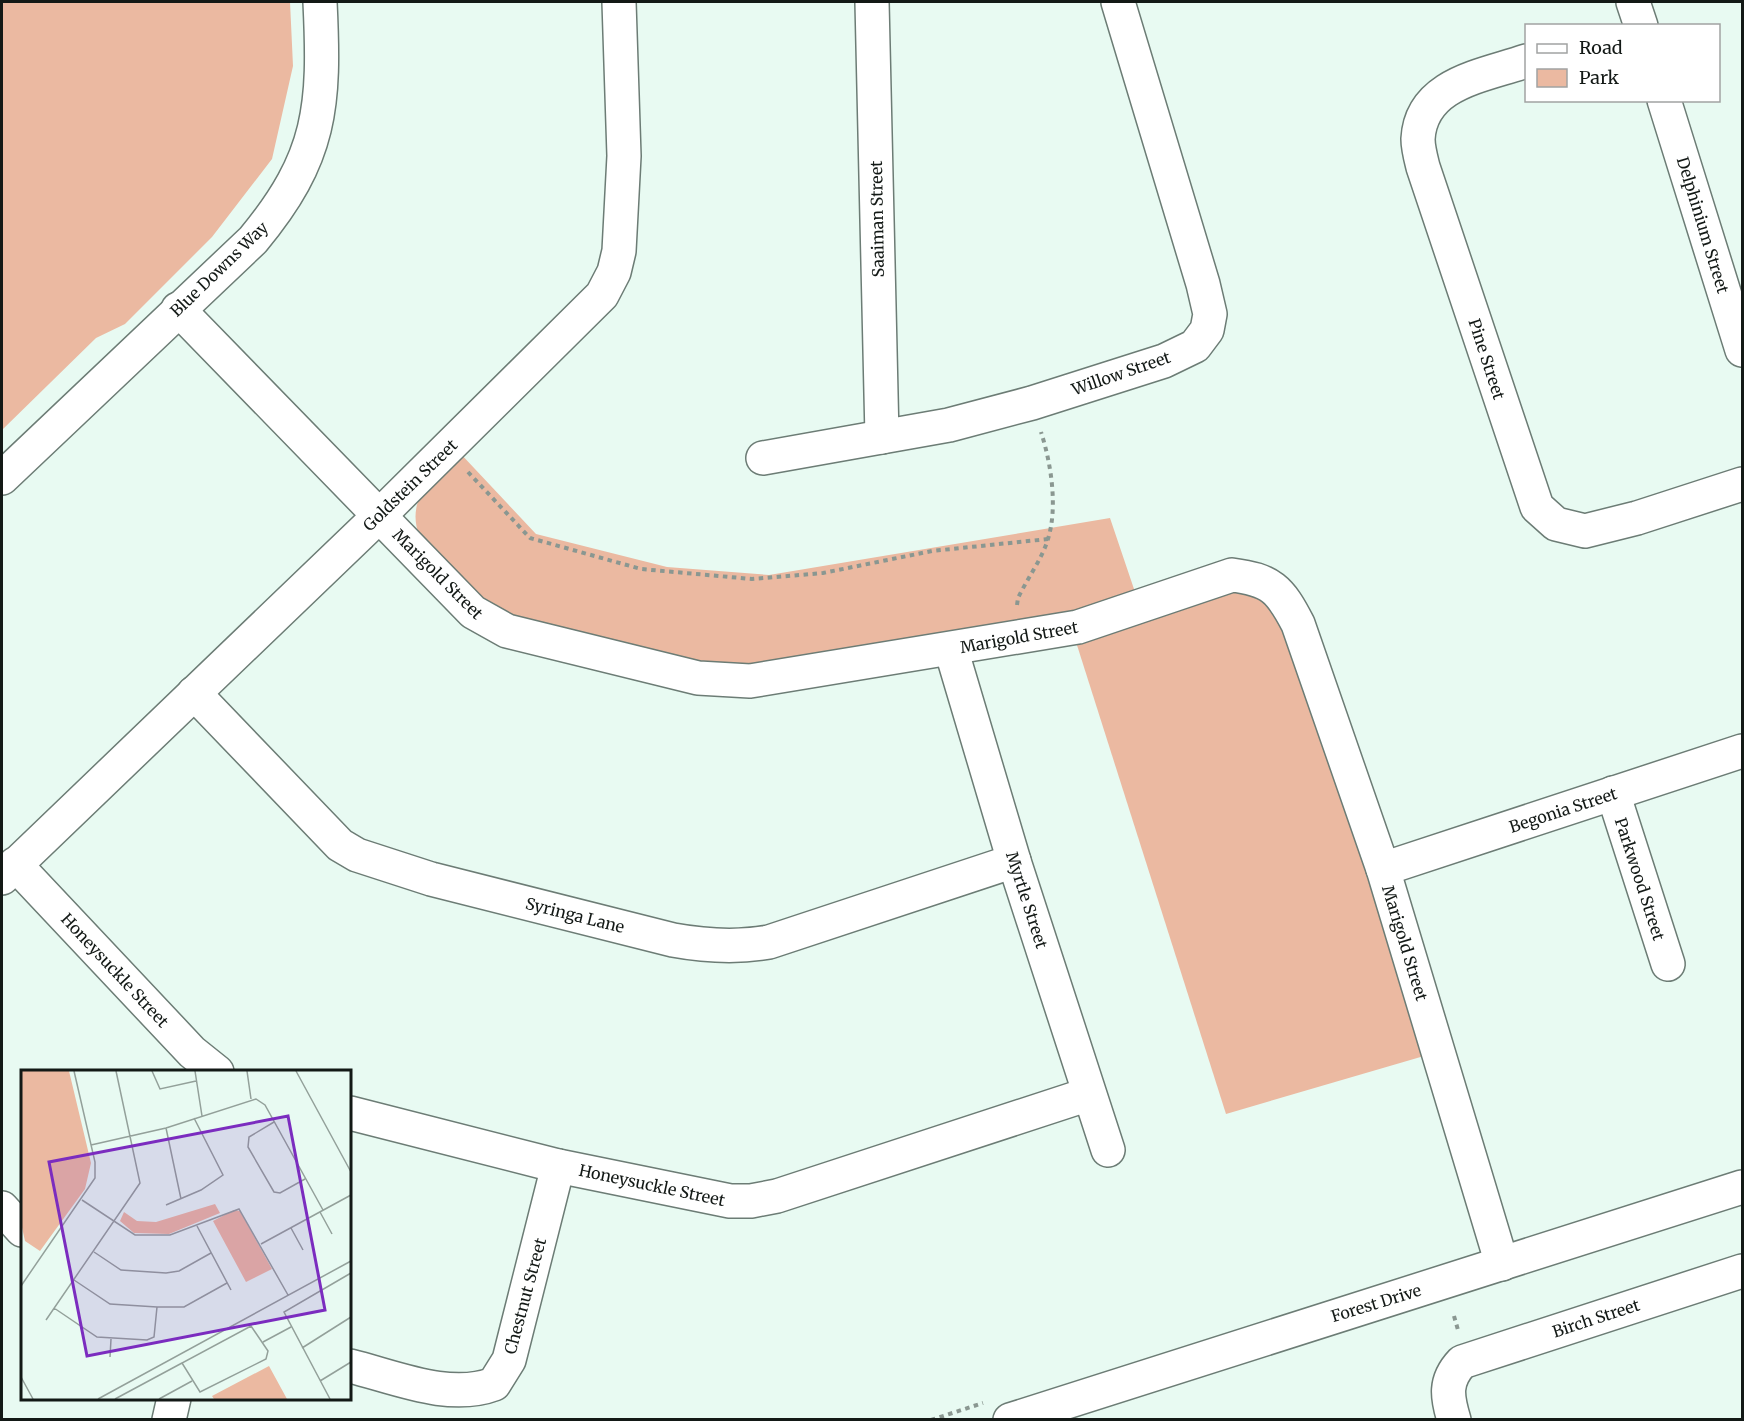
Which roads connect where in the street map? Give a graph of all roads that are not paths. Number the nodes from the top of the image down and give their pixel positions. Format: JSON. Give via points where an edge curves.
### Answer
{"nodes":[{"id":1,"x":320,"y":2,"type":"edge"},
{"id":2,"x":619,"y":2,"type":"edge"},
{"id":3,"x":872,"y":2,"type":"edge"},
{"id":4,"x":1118,"y":2,"type":"edge"},
{"id":5,"x":1525,"y":62,"type":"edge"},
{"id":6,"x":1665,"y":102,"type":"edge"},
{"id":7,"x":178,"y":309,"type":"junction"},
{"id":8,"x":1743,"y":350,"type":"edge"},
{"id":9,"x":882,"y":437,"type":"junction"},
{"id":10,"x":763,"y":458,"type":"dead end"},
{"id":11,"x":2,"y":478,"type":"edge"},
{"id":12,"x":1743,"y":483,"type":"edge"},
{"id":13,"x":380,"y":515,"type":"junction"},
{"id":14,"x":951,"y":649,"type":"junction"},
{"id":15,"x":194,"y":693,"type":"junction"},
{"id":16,"x":1743,"y":751,"type":"edge"},
{"id":17,"x":1613,"y":793,"type":"junction"},
{"id":18,"x":1014,"y":861,"type":"junction"},
{"id":19,"x":1383,"y":869,"type":"junction"},
{"id":20,"x":8,"y":871,"type":"edge"},
{"id":21,"x":1668,"y":964,"type":"dead end"},
{"id":22,"x":217,"y":1070,"type":"edge"},
{"id":23,"x":1089,"y":1094,"type":"junction"},
{"id":24,"x":351,"y":1113,"type":"edge"},
{"id":25,"x":1108,"y":1150,"type":"dead end"},
{"id":26,"x":558,"y":1166,"type":"junction"},
{"id":27,"x":1743,"y":1187,"type":"edge"},
{"id":28,"x":2,"y":1208,"type":"edge"},
{"id":29,"x":21,"y":1229,"type":"edge"},
{"id":30,"x":1502,"y":1264,"type":"junction"},
{"id":31,"x":1743,"y":1271,"type":"edge"},
{"id":32,"x":351,"y":1366,"type":"edge"},
{"id":33,"x":174,"y":1400,"type":"edge"},
{"id":34,"x":169,"y":1419,"type":"edge"},
{"id":35,"x":1010,"y":1419,"type":"edge"},
{"id":36,"x":1455,"y":1419,"type":"edge"}],
"edges":[{"from":1,"to":7,"type":"street","name":"Blue Downs Way","via":[[321,101],[300,171],[280,208],[253,240]]},
{"from":2,"to":13,"type":"street","name":"Goldstein Street","via":[[624,156],[619,251],[614,272],[602,295]]},
{"from":3,"to":9,"type":"street","name":"Saaiman Street"},
{"from":4,"to":9,"type":"street","name":"Willow Street","via":[[1203,284],[1210,314],[1207,330],[1195,346],[1164,361],[1032,403],[949,425]]},
{"from":5,"to":12,"type":"street","name":"Pine Street","via":[[1441,92],[1426,111],[1418,140],[1423,167],[1537,507],[1556,524],[1585,531]]},
{"from":6,"to":8,"type":"street","name":"Delphinium Street"},
{"from":7,"to":11,"type":"street","name":"Blue Downs Way"},
{"from":7,"to":13,"type":"street","name":"Marigold Street"},
{"from":9,"to":10,"type":"street","name":"Willow Street"},
{"from":13,"to":14,"type":"street","name":"Marigold Street","via":[[473,612],[494,626],[698,678],[750,681]]},
{"from":13,"to":15,"type":"street","name":"Goldstein Street"},
{"from":14,"to":18,"type":"street","name":"Myrtle Street"},
{"from":14,"to":19,"type":"street","name":"Marigold Street","via":[[1078,627],[1232,575],[1274,587],[1284,595],[1298,624]]},
{"from":15,"to":18,"type":"street","name":"Syringa Lane","via":[[340,844],[357,855],[431,879],[673,940],[744,947],[769,942]]},
{"from":15,"to":20,"type":"street","name":"Goldstein Street"},
{"from":16,"to":17,"type":"street","name":"Begonia Street"},
{"from":17,"to":19,"type":"street","name":"Begonia Street"},
{"from":17,"to":21,"type":"street","name":"Parkwood Street"},
{"from":18,"to":23,"type":"street","name":"Myrtle Street"},
{"from":19,"to":30,"type":"street","name":"Marigold Street"},
{"from":20,"to":22,"type":"street","name":"Honeysuckle Street","via":[[192,1052]]},
{"from":23,"to":25,"type":"street","name":"Myrtle Street"},
{"from":23,"to":26,"type":"street","name":"Honeysuckle Street","via":[[777,1196],[751,1201],[730,1202]]},
{"from":24,"to":26,"type":"street","name":"Honeysuckle Street"},
{"from":26,"to":32,"type":"street","name":"Chestnut Street","via":[[509,1360],[494,1384],[454,1390]]},
{"from":27,"to":30,"type":"street","name":"Forest Drive"},
{"from":28,"to":29,"type":"street"},
{"from":30,"to":35,"type":"street","name":"Forest Drive"},
{"from":31,"to":36,"type":"street","name":"Birch Street","via":[[1472,1357],[1454,1371],[1447,1388]]},
{"from":33,"to":34,"type":"street"}]}
